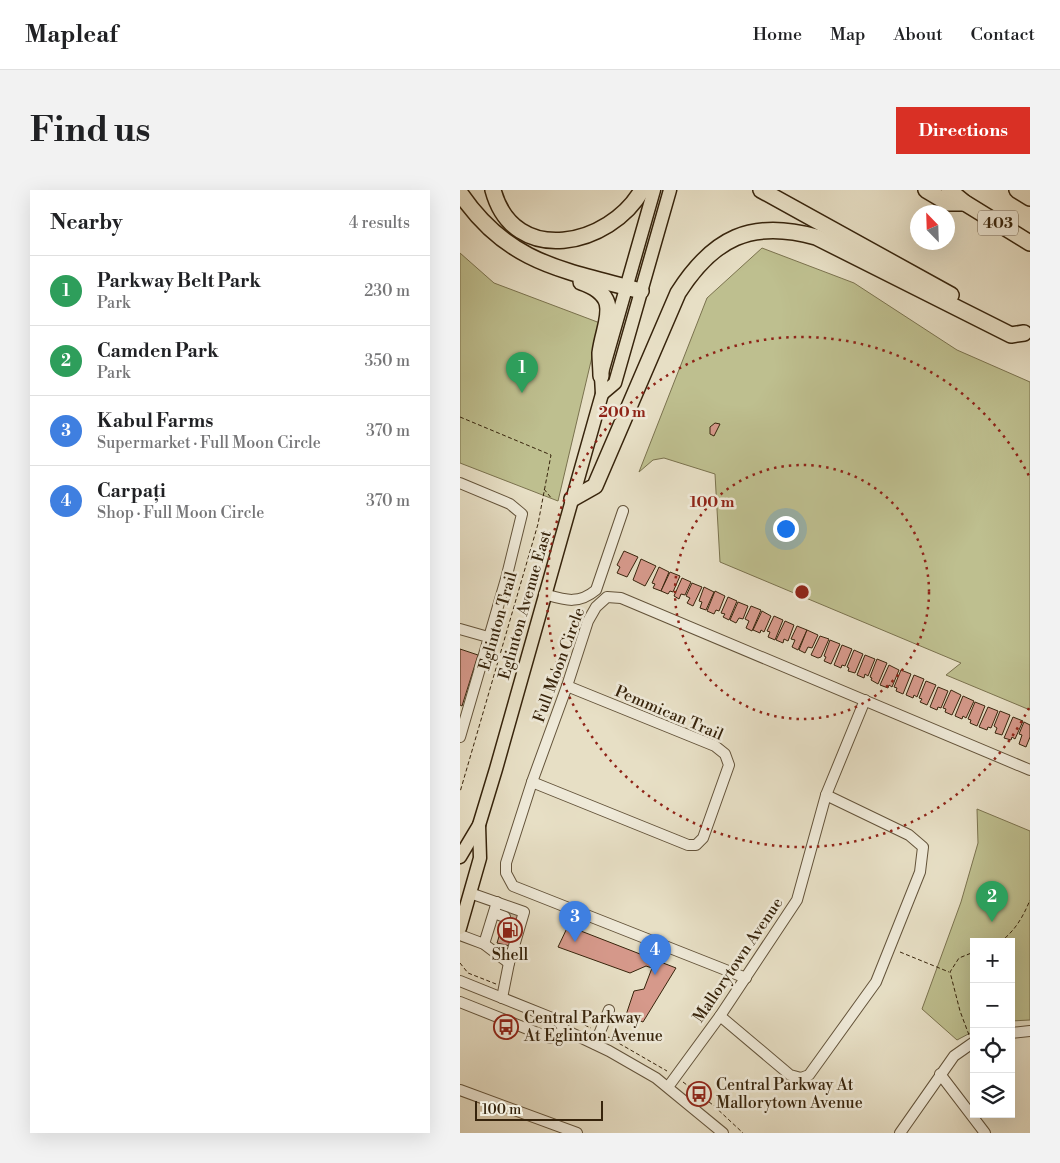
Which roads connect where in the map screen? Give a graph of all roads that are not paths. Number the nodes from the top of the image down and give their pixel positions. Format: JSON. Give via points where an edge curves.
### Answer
{"nodes":[{"id":1,"x":493,"y":190,"type":"edge"},
{"id":2,"x":642,"y":190,"type":"edge"},
{"id":3,"x":654,"y":190,"type":"edge"},
{"id":4,"x":670,"y":190,"type":"edge"},
{"id":5,"x":761,"y":190,"type":"edge"},
{"id":6,"x":926,"y":190,"type":"edge"},
{"id":7,"x":949,"y":190,"type":"edge"},
{"id":8,"x":1017,"y":190,"type":"edge"},
{"id":9,"x":460,"y":193,"type":"edge"},
{"id":10,"x":1030,"y":198,"type":"edge"},
{"id":11,"x":966,"y":203,"type":"junction"},
{"id":12,"x":1030,"y":243,"type":"edge"},
{"id":13,"x":544,"y":263,"type":"junction"},
{"id":14,"x":634,"y":289,"type":"junction"},
{"id":15,"x":1027,"y":335,"type":"edge"},
{"id":16,"x":601,"y":376,"type":"junction"},
{"id":17,"x":602,"y":394,"type":"junction"},
{"id":18,"x":460,"y":483,"type":"edge"},
{"id":19,"x":572,"y":499,"type":"junction"},
{"id":20,"x":623,"y":511,"type":"dead end"},
{"id":21,"x":544,"y":594,"type":"junction"},
{"id":22,"x":460,"y":629,"type":"edge"},
{"id":23,"x":488,"y":637,"type":"junction"},
{"id":24,"x":567,"y":686,"type":"junction"},
{"id":25,"x":865,"y":700,"type":"junction"},
{"id":26,"x":460,"y":737,"type":"edge"},
{"id":27,"x":1030,"y":770,"type":"edge"},
{"id":28,"x":532,"y":782,"type":"junction"},
{"id":29,"x":826,"y":795,"type":"junction"},
{"id":30,"x":479,"y":825,"type":"junction"},
{"id":31,"x":460,"y":857,"type":"edge"},
{"id":32,"x":470,"y":893,"type":"junction"},
{"id":33,"x":497,"y":902,"type":"junction"},
{"id":34,"x":494,"y":913,"type":"junction"},
{"id":35,"x":505,"y":917,"type":"tunnel mouth"},
{"id":36,"x":460,"y":928,"type":"edge"},
{"id":37,"x":489,"y":929,"type":"junction"},
{"id":38,"x":501,"y":932,"type":"tunnel mouth"},
{"id":39,"x":460,"y":935,"type":"edge"},
{"id":40,"x":484,"y":944,"type":"junction"},
{"id":41,"x":509,"y":963,"type":"junction"},
{"id":42,"x":746,"y":978,"type":"junction"},
{"id":43,"x":460,"y":980,"type":"edge"},
{"id":44,"x":502,"y":998,"type":"junction"},
{"id":45,"x":460,"y":1002,"type":"edge"},
{"id":46,"x":609,"y":1010,"type":"dead end"},
{"id":47,"x":720,"y":1016,"type":"junction"},
{"id":48,"x":564,"y":1030,"type":"junction"},
{"id":49,"x":1030,"y":1031,"type":"edge"},
{"id":50,"x":1015,"y":1033,"type":"edge"},
{"id":51,"x":595,"y":1044,"type":"junction"},
{"id":52,"x":970,"y":1044,"type":"edge"},
{"id":53,"x":940,"y":1074,"type":"junction"},
{"id":54,"x":668,"y":1087,"type":"junction"},
{"id":55,"x":460,"y":1090,"type":"edge"},
{"id":56,"x":577,"y":1133,"type":"edge"},
{"id":57,"x":723,"y":1133,"type":"edge"},
{"id":58,"x":900,"y":1133,"type":"edge"},
{"id":59,"x":985,"y":1133,"type":"edge"}],
"edges":[{"from":1,"to":2,"type":"highway","via":[[503,214],[517,227],[537,238],[561,242],[584,237],[608,226],[630,207]]},
{"from":3,"to":14,"type":"main road","name":"Eglinton Avenue East"},
{"from":4,"to":14,"type":"main road","name":"Eglinton Avenue East"},
{"from":5,"to":15,"type":"highway"},
{"from":6,"to":11,"type":"highway","number":"403","via":[[948,202]]},
{"from":7,"to":11,"type":"highway","number":"403"},
{"from":8,"to":10,"type":"highway","number":"403"},
{"from":9,"to":13,"type":"highway","via":[[476,216],[502,241]]},
{"from":11,"to":12,"type":"highway","number":"403"},
{"from":13,"to":14,"type":"highway"},
{"from":13,"to":16,"type":"highway","via":[[549,272],[591,286],[606,301],[609,315],[600,353]]},
{"from":14,"to":16,"type":"main road","name":"Eglinton Avenue East"},
{"from":14,"to":17,"type":"main road","name":"Eglinton Avenue East","via":[[615,383]]},
{"from":15,"to":19,"type":"highway","via":[[1011,335],[816,237],[772,229],[732,239],[705,257],[678,293],[595,486]]},
{"from":16,"to":17,"type":"main road","name":"Eglinton Avenue East"},
{"from":17,"to":19,"type":"main road","name":"Eglinton Avenue East"},
{"from":18,"to":23,"type":"street","via":[[510,504],[522,514]]},
{"from":19,"to":21,"type":"main road","name":"Eglinton Avenue East"},
{"from":20,"to":21,"type":"street","via":[[596,590],[586,599],[577,600],[563,600]]},
{"from":21,"to":30,"type":"main road","name":"Eglinton Avenue East"},
{"from":22,"to":23,"type":"street"},
{"from":23,"to":26,"type":"street"},
{"from":24,"to":25,"type":"street","name":"Full Moon Circle","via":[[588,621],[607,597],[621,598]]},
{"from":24,"to":28,"type":"street","name":"Full Moon Circle"},
{"from":24,"to":28,"type":"street","name":"Pemmican Trail","via":[[715,746],[725,754],[729,766],[703,838],[696,845],[688,845]]},
{"from":25,"to":27,"type":"street","name":"Full Moon Circle"},
{"from":25,"to":29,"type":"street","name":"Mallorytown Avenue"},
{"from":28,"to":42,"type":"street","name":"Full Moon Circle","via":[[506,862],[506,873],[513,886]]},
{"from":29,"to":42,"type":"street","name":"Mallorytown Avenue","via":[[797,900]]},
{"from":29,"to":47,"type":"street","via":[[909,835],[923,847],[920,872],[876,982],[809,1075],[801,1078],[790,1075]]},
{"from":30,"to":31,"type":"main road","name":"Eglinton Avenue East"},
{"from":30,"to":32,"type":"main road","name":"Eglinton Avenue East","via":[[480,858]]},
{"from":32,"to":33,"type":"street"},
{"from":32,"to":36,"type":"main road","name":"Eglinton Avenue East"},
{"from":33,"to":34,"type":"street"},
{"from":33,"to":41,"type":"street","via":[[524,912],[519,920]]},
{"from":34,"to":35,"type":"street"},
{"from":34,"to":37,"type":"street"},
{"from":37,"to":38,"type":"street"},
{"from":37,"to":40,"type":"street"},
{"from":39,"to":40,"type":"street"},
{"from":40,"to":41,"type":"street"},
{"from":41,"to":44,"type":"street"},
{"from":42,"to":47,"type":"street","name":"Mallorytown Avenue"},
{"from":43,"to":44,"type":"street"},
{"from":44,"to":48,"type":"street","via":[[557,1020]]},
{"from":45,"to":48,"type":"street","via":[[550,1038]]},
{"from":46,"to":51,"type":"street"},
{"from":47,"to":54,"type":"street","name":"Mallorytown Avenue"},
{"from":48,"to":51,"type":"street"},
{"from":49,"to":50,"type":"street"},
{"from":51,"to":54,"type":"street"},
{"from":52,"to":53,"type":"street","via":[[954,1056]]},
{"from":53,"to":58,"type":"street"},
{"from":53,"to":59,"type":"street"},
{"from":54,"to":57,"type":"street"},
{"from":55,"to":56,"type":"street"}]}
